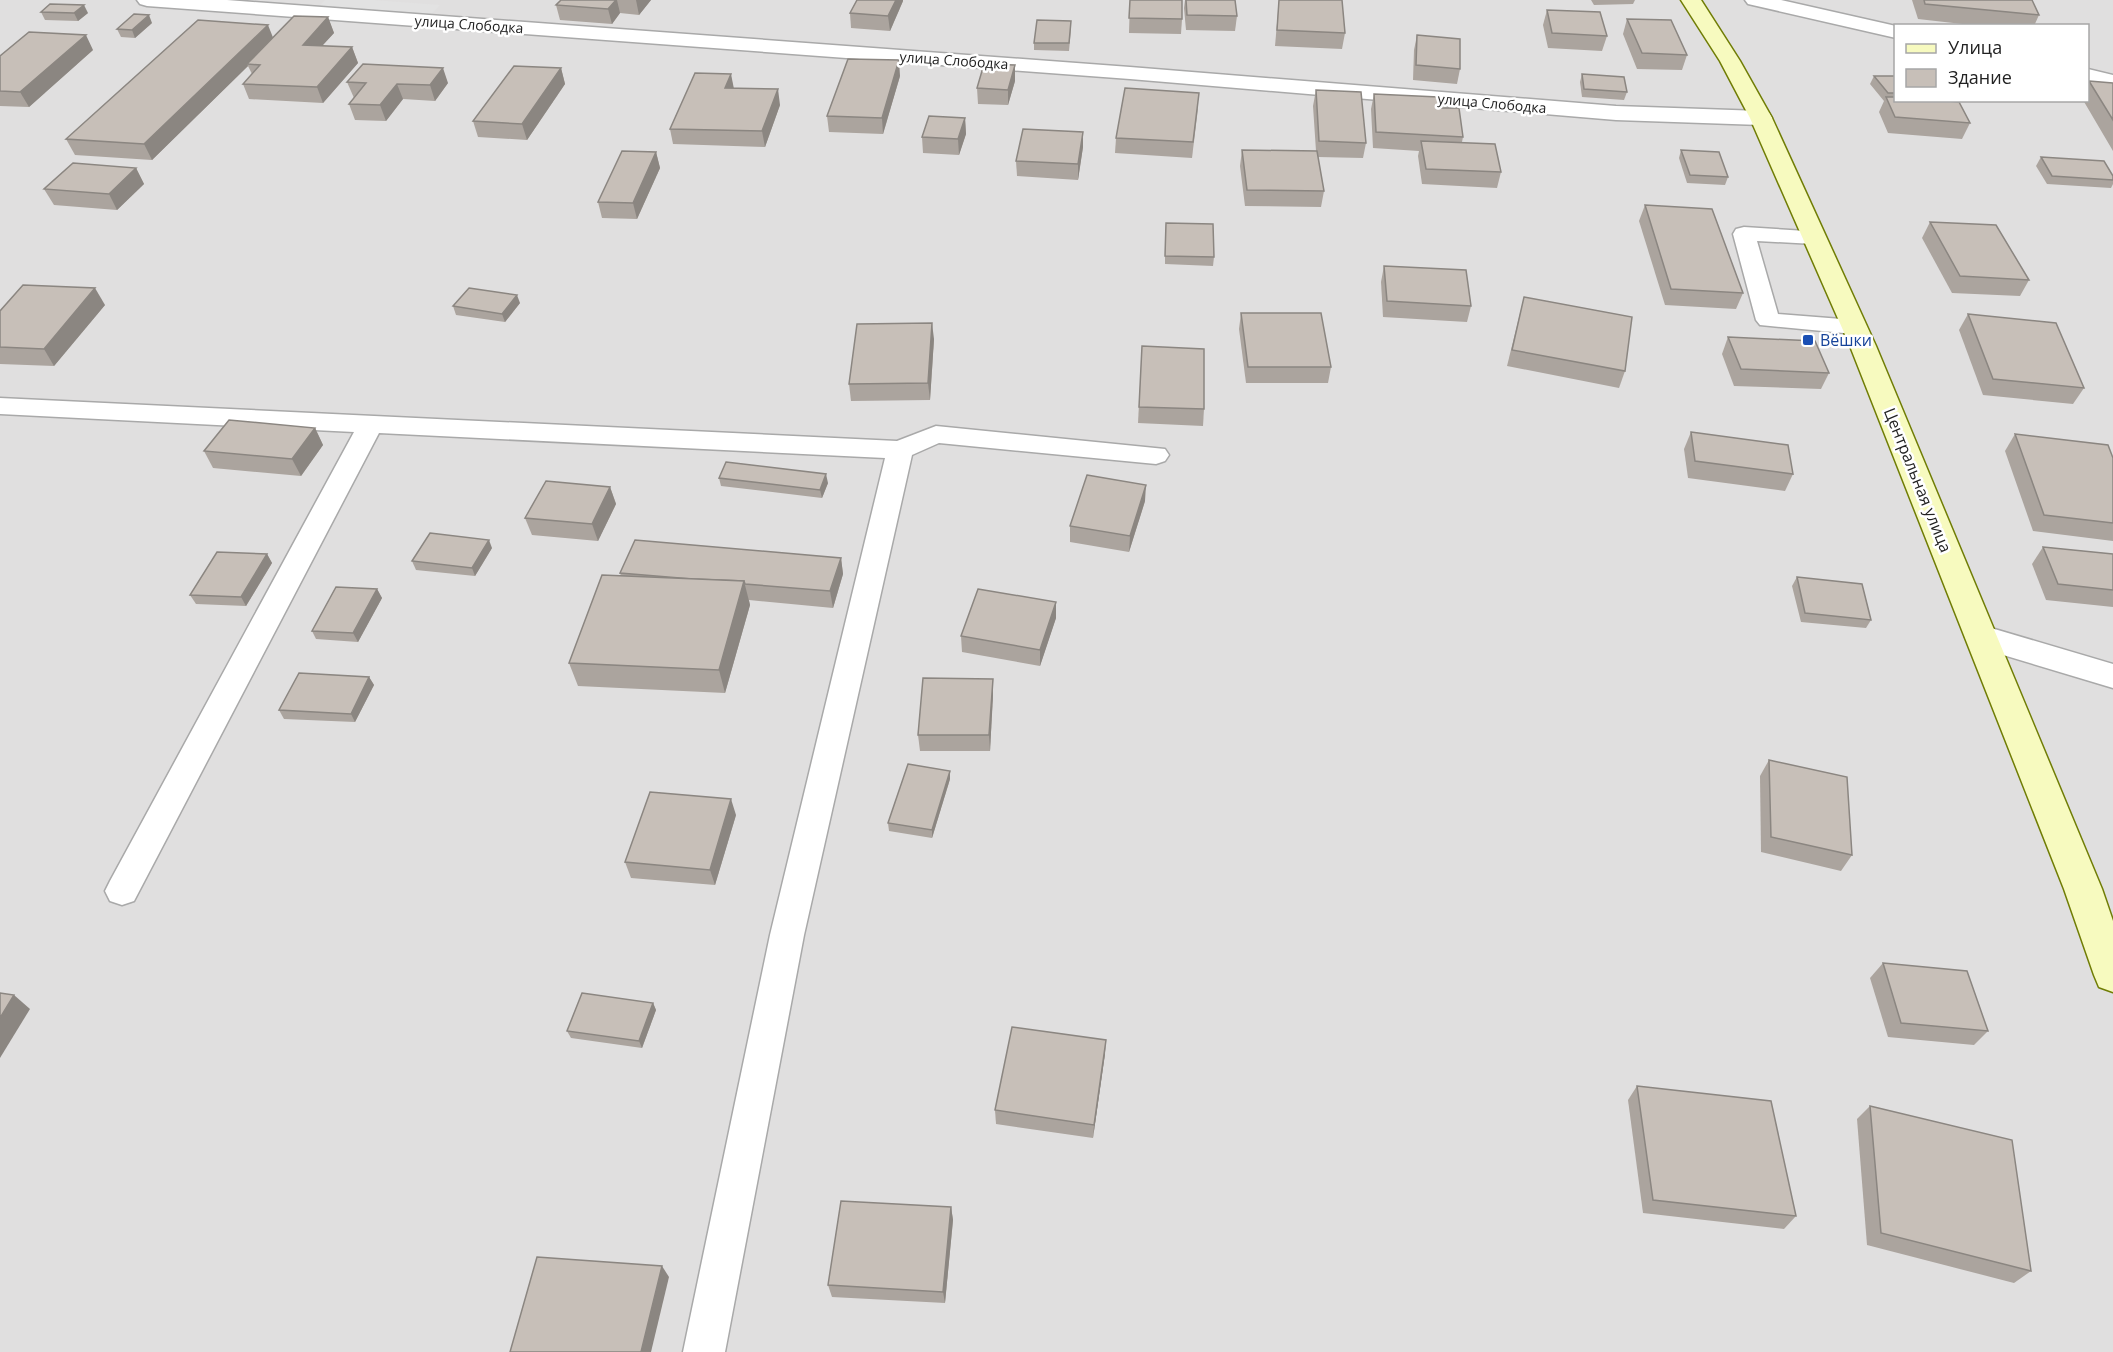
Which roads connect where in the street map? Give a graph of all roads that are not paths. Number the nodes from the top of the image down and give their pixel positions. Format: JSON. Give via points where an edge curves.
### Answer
{"nodes":[{"id":1,"x":147,"y":0,"type":"edge"},
{"id":2,"x":1691,"y":0,"type":"edge"},
{"id":3,"x":1755,"y":0,"type":"edge"},
{"id":4,"x":1894,"y":32,"type":"edge"},
{"id":5,"x":2089,"y":75,"type":"edge"},
{"id":6,"x":2113,"y":81,"type":"edge"},
{"id":7,"x":1761,"y":118,"type":"junction"},
{"id":8,"x":1814,"y":237,"type":"junction"},
{"id":9,"x":1854,"y":327,"type":"junction"},
{"id":10,"x":0,"y":406,"type":"edge"},
{"id":11,"x":370,"y":426,"type":"junction"},
{"id":12,"x":900,"y":450,"type":"junction"},
{"id":13,"x":1156,"y":455,"type":"dead end"},
{"id":14,"x":1981,"y":637,"type":"junction"},
{"id":15,"x":2113,"y":676,"type":"edge"},
{"id":16,"x":122,"y":891,"type":"dead end"},
{"id":17,"x":2113,"y":975,"type":"edge"},
{"id":18,"x":704,"y":1352,"type":"edge"}],
"edges":[{"from":1,"to":7,"type":"street","name":"улица Слободка","via":[[1616,113]]},
{"from":2,"to":7,"type":"street","name":"Центральная улица"},
{"from":3,"to":4,"type":"street"},
{"from":5,"to":6,"type":"street"},
{"from":7,"to":8,"type":"street","name":"Центральная улица"},
{"from":8,"to":9,"type":"street","name":"Центральная улица"},
{"from":8,"to":9,"type":"lane","via":[[1744,234],[1768,320]]},
{"from":9,"to":14,"type":"street","name":"Центральная улица"},
{"from":10,"to":11,"type":"lane"},
{"from":11,"to":12,"type":"lane"},
{"from":11,"to":16,"type":"lane"},
{"from":12,"to":13,"type":"lane","via":[[936,434]]},
{"from":12,"to":18,"type":"lane","via":[[787,935]]},
{"from":14,"to":15,"type":"street"},
{"from":14,"to":17,"type":"street","name":"Центральная улица","via":[[2083,888]]}]}
